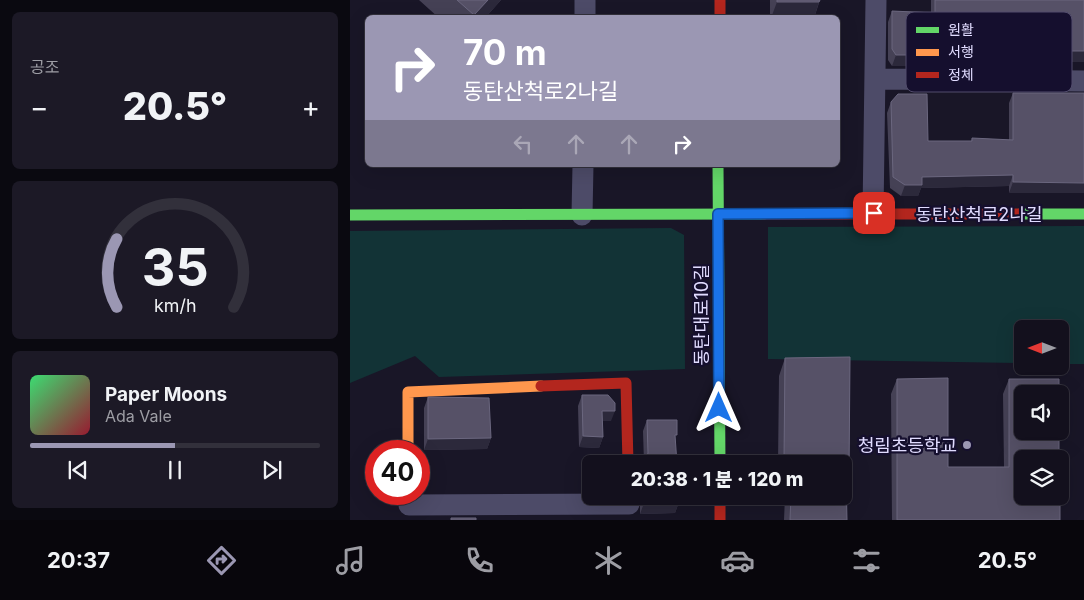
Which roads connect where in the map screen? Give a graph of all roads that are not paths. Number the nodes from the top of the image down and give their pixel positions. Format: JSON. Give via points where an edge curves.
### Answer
{"nodes":[{"id":1,"x":585,"y":0,"type":"edge"},
{"id":2,"x":720,"y":0,"type":"edge"},
{"id":3,"x":876,"y":0,"type":"edge"},
{"id":4,"x":585,"y":15,"type":"edge"},
{"id":5,"x":720,"y":15,"type":"edge"},
{"id":6,"x":875,"y":79,"type":"junction"},
{"id":7,"x":906,"y":79,"type":"edge"},
{"id":8,"x":582,"y":167,"type":"edge"},
{"id":9,"x":718,"y":167,"type":"edge"},
{"id":10,"x":874,"y":213,"type":"junction"},
{"id":11,"x":718,"y":214,"type":"junction"},
{"id":12,"x":1084,"y":214,"type":"edge"},
{"id":13,"x":350,"y":215,"type":"edge"},
{"id":14,"x":582,"y":215,"type":"junction"},
{"id":15,"x":408,"y":440,"type":"edge"},
{"id":16,"x":628,"y":455,"type":"edge"},
{"id":17,"x":720,"y":455,"type":"edge"},
{"id":18,"x":720,"y":505,"type":"edge"},
{"id":19,"x":410,"y":506,"type":"edge"},
{"id":20,"x":629,"y":507,"type":"edge"},
{"id":21,"x":720,"y":520,"type":"edge"}],
"edges":[{"from":1,"to":4,"type":"street"},
{"from":2,"to":5,"type":"street"},
{"from":3,"to":6,"type":"street"},
{"from":6,"to":7,"type":"street"},
{"from":6,"to":10,"type":"street"},
{"from":8,"to":14,"type":"street"},
{"from":9,"to":11,"type":"street","name":"동탄대로10길"},
{"from":10,"to":11,"type":"street","name":"동탄산척로2나길"},
{"from":10,"to":12,"type":"street","name":"동탄산척로2나길"},
{"from":11,"to":14,"type":"street","name":"동탄산척로2나길"},
{"from":11,"to":17,"type":"street","name":"동탄대로10길"},
{"from":13,"to":14,"type":"street","name":"동탄산척로2나길"},
{"from":15,"to":16,"type":"street","via":[[408,392],[626,383]]},
{"from":18,"to":21,"type":"street"},
{"from":19,"to":20,"type":"street"}]}
